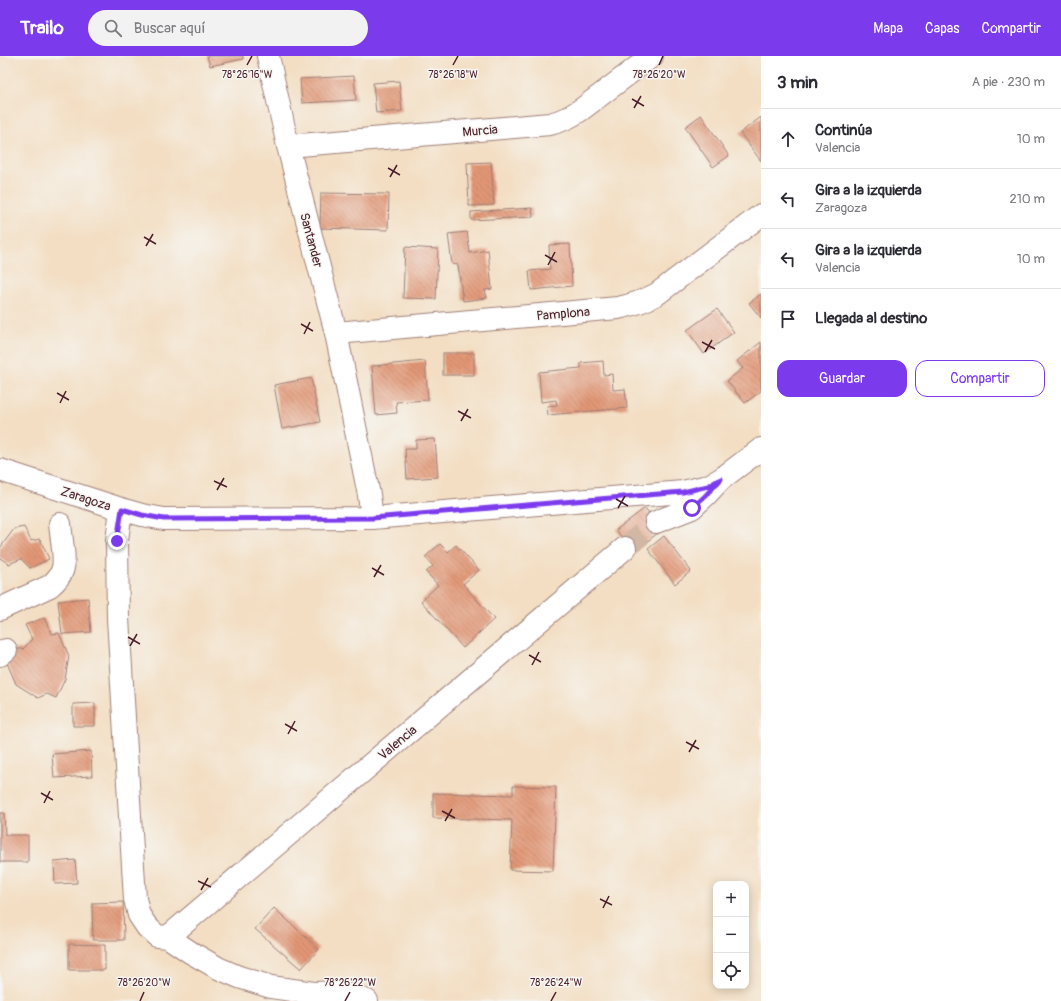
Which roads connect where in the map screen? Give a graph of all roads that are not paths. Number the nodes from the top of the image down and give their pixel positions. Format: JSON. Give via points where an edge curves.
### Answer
{"nodes":[{"id":1,"x":268,"y":56,"type":"edge"},
{"id":2,"x":652,"y":56,"type":"edge"},
{"id":3,"x":288,"y":146,"type":"junction"},
{"id":4,"x":761,"y":215,"type":"edge"},
{"id":5,"x":336,"y":333,"type":"junction"},
{"id":6,"x":761,"y":450,"type":"edge"},
{"id":7,"x":0,"y":470,"type":"edge"},
{"id":8,"x":721,"y":479,"type":"junction"},
{"id":9,"x":122,"y":509,"type":"junction"},
{"id":10,"x":372,"y":518,"type":"junction"},
{"id":11,"x":656,"y":522,"type":"tunnel mouth"},
{"id":12,"x":60,"y":524,"type":"dead end"},
{"id":13,"x":625,"y":548,"type":"tunnel mouth"},
{"id":14,"x":0,"y":609,"type":"edge"},
{"id":15,"x":168,"y":937,"type":"junction"},
{"id":16,"x":366,"y":1001,"type":"edge"}],
"edges":[{"from":1,"to":3,"type":"street","name":"Santander"},
{"from":2,"to":3,"type":"street","name":"Murcia","via":[[563,121]]},
{"from":3,"to":5,"type":"street","name":"Santander"},
{"from":4,"to":5,"type":"street","name":"Pamplona","via":[[657,294],[632,305]]},
{"from":5,"to":10,"type":"street","name":"Santander"},
{"from":6,"to":8,"type":"street"},
{"from":7,"to":9,"type":"street","name":"Zaragoza"},
{"from":8,"to":10,"type":"street","name":"Zaragoza","via":[[708,486],[683,492]]},
{"from":8,"to":11,"type":"street","via":[[692,508]]},
{"from":9,"to":10,"type":"street","name":"Zaragoza","via":[[164,519]]},
{"from":9,"to":15,"type":"street","via":[[117,541],[118,618],[135,899],[139,915],[147,927],[157,936]]},
{"from":12,"to":14,"type":"street","via":[[65,564],[62,572],[50,586]]},
{"from":13,"to":15,"type":"street","name":"Valencia"},
{"from":15,"to":16,"type":"street","via":[[218,968],[239,977],[271,987],[314,994],[341,992]]}]}
